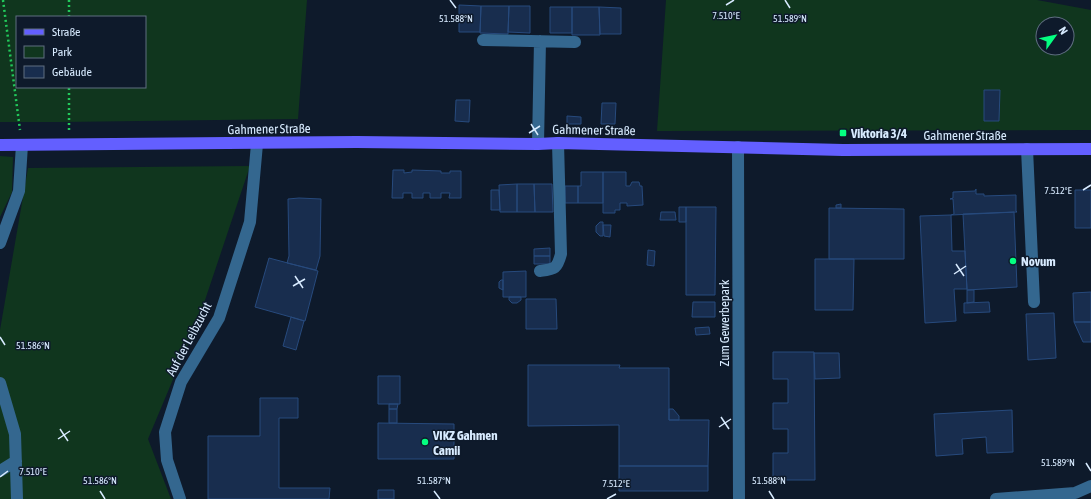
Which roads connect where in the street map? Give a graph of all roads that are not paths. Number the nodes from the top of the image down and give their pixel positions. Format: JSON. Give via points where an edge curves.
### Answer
{"nodes":[{"id":1,"x":483,"y":40,"type":"dead end"},
{"id":2,"x":540,"y":41,"type":"junction"},
{"id":3,"x":575,"y":42,"type":"dead end"},
{"id":4,"x":558,"y":143,"type":"junction"},
{"id":5,"x":257,"y":144,"type":"junction"},
{"id":6,"x":538,"y":144,"type":"junction"},
{"id":7,"x":0,"y":145,"type":"edge"},
{"id":8,"x":22,"y":145,"type":"junction"},
{"id":9,"x":738,"y":147,"type":"junction"},
{"id":10,"x":1091,"y":148,"type":"edge"},
{"id":11,"x":1027,"y":149,"type":"junction"},
{"id":12,"x":0,"y":243,"type":"edge"},
{"id":13,"x":540,"y":271,"type":"dead end"},
{"id":14,"x":1034,"y":302,"type":"dead end"},
{"id":15,"x":0,"y":383,"type":"edge"},
{"id":16,"x":16,"y":461,"type":"junction"},
{"id":17,"x":0,"y":471,"type":"edge"},
{"id":18,"x":1091,"y":486,"type":"edge"},
{"id":19,"x":17,"y":499,"type":"edge"},
{"id":20,"x":180,"y":499,"type":"edge"},
{"id":21,"x":739,"y":499,"type":"edge"},
{"id":22,"x":996,"y":499,"type":"edge"}],
"edges":[{"from":1,"to":2,"type":"street"},
{"from":2,"to":3,"type":"street"},
{"from":2,"to":6,"type":"street"},
{"from":4,"to":6,"type":"main road","name":"Gahmener Straße"},
{"from":4,"to":9,"type":"main road","name":"Gahmener Straße"},
{"from":4,"to":13,"type":"street","via":[[561,254],[558,264],[553,269]]},
{"from":5,"to":6,"type":"main road","name":"Gahmener Straße"},
{"from":5,"to":8,"type":"main road","name":"Gahmener Straße"},
{"from":5,"to":20,"type":"street","name":"Auf der Leibzucht","via":[[250,222],[219,318],[181,382],[165,432],[166,460]]},
{"from":7,"to":8,"type":"main road","name":"Gahmener Straße"},
{"from":8,"to":12,"type":"street","via":[[19,192]]},
{"from":9,"to":11,"type":"main road","name":"Gahmener Straße","via":[[843,150]]},
{"from":9,"to":21,"type":"street","name":"Zum Gewerbepark"},
{"from":10,"to":11,"type":"main road","name":"Gahmener Straße"},
{"from":11,"to":14,"type":"street"},
{"from":15,"to":16,"type":"street","via":[[16,434]]},
{"from":16,"to":17,"type":"street"},
{"from":16,"to":19,"type":"street"},
{"from":18,"to":22,"type":"street","via":[[1075,493]]}]}
